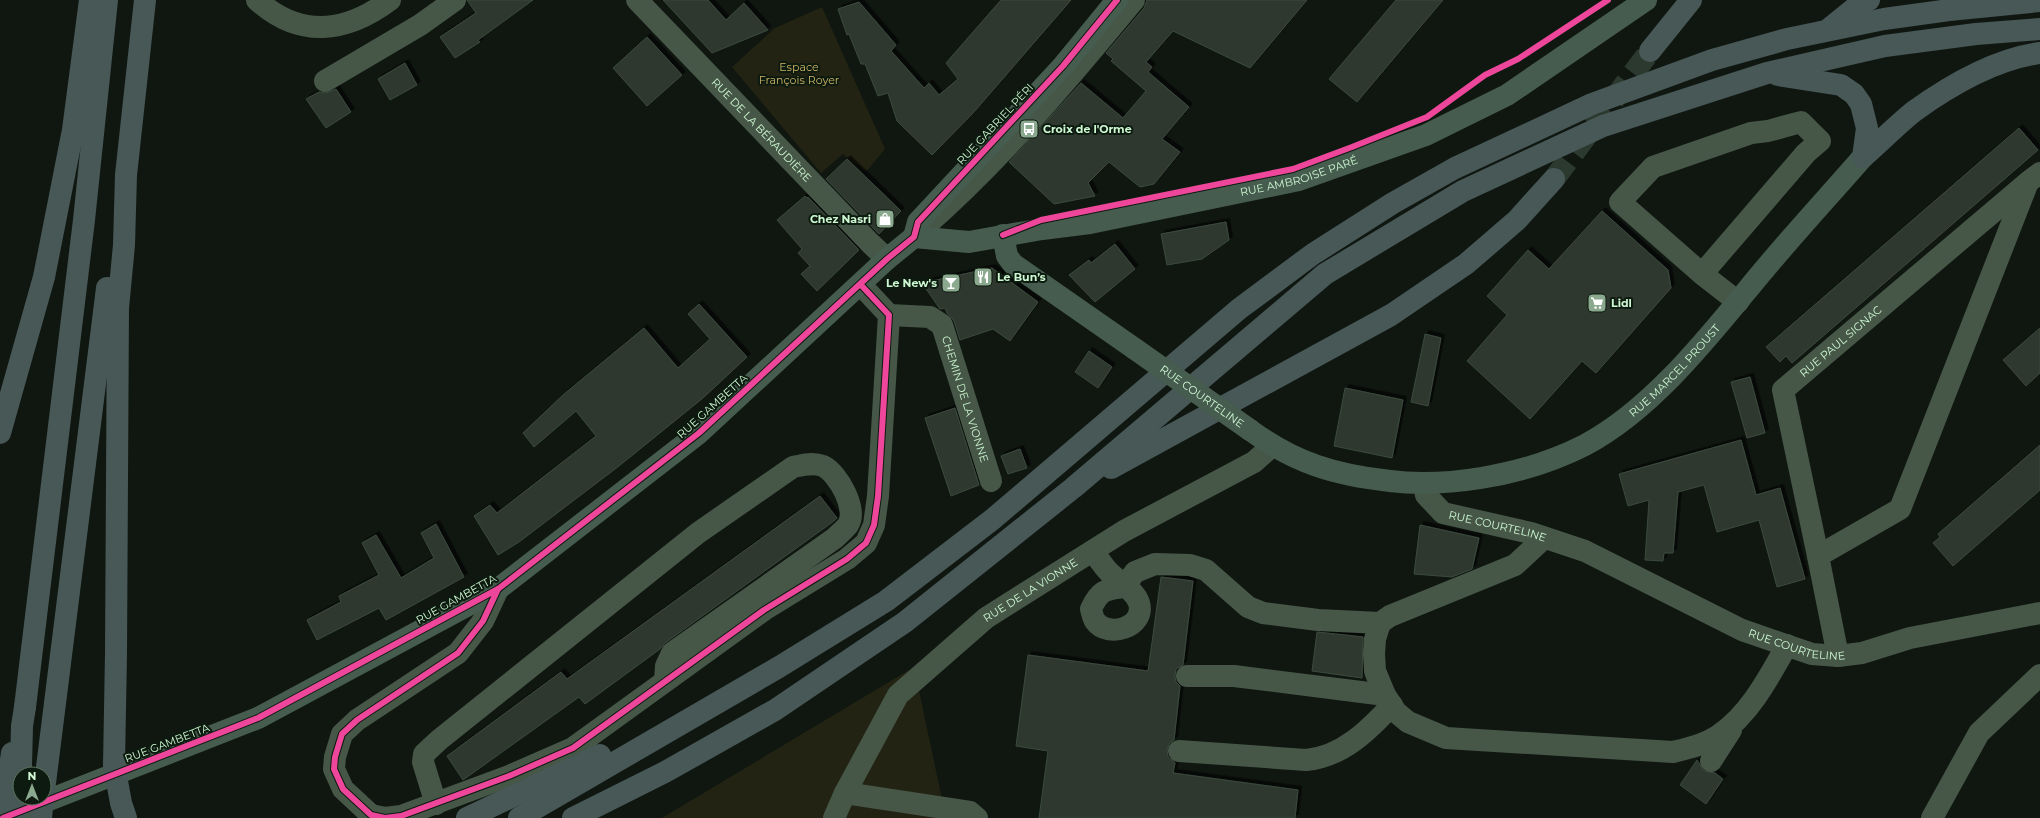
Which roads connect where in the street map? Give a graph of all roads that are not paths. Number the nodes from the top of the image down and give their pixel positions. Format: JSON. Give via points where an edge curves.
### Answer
{"nodes":[{"id":1,"x":90,"y":0,"type":"edge"},
{"id":2,"x":107,"y":0,"type":"edge"},
{"id":3,"x":145,"y":0,"type":"edge"},
{"id":4,"x":257,"y":0,"type":"edge"},
{"id":5,"x":390,"y":0,"type":"edge"},
{"id":6,"x":455,"y":0,"type":"edge"},
{"id":7,"x":638,"y":0,"type":"edge"},
{"id":8,"x":1117,"y":0,"type":"edge"},
{"id":9,"x":1134,"y":0,"type":"edge"},
{"id":10,"x":1646,"y":0,"type":"edge"},
{"id":11,"x":1691,"y":0,"type":"edge"},
{"id":12,"x":1870,"y":0,"type":"edge"},
{"id":13,"x":2040,"y":1,"type":"edge"},
{"id":14,"x":2040,"y":29,"type":"edge"},
{"id":15,"x":1827,"y":31,"type":"junction"},
{"id":16,"x":1650,"y":51,"type":"tunnel mouth"},
{"id":17,"x":2040,"y":53,"type":"edge"},
{"id":18,"x":1767,"y":73,"type":"junction"},
{"id":19,"x":325,"y":81,"type":"dead end"},
{"id":20,"x":1863,"y":157,"type":"junction"},
{"id":21,"x":126,"y":175,"type":"junction"},
{"id":22,"x":2034,"y":178,"type":"edge"},
{"id":23,"x":1554,"y":179,"type":"tunnel mouth"},
{"id":24,"x":1002,"y":235,"type":"junction"},
{"id":25,"x":914,"y":237,"type":"junction"},
{"id":26,"x":887,"y":259,"type":"junction"},
{"id":27,"x":1702,"y":274,"type":"junction"},
{"id":28,"x":861,"y":285,"type":"junction"},
{"id":29,"x":1738,"y":302,"type":"junction"},
{"id":30,"x":889,"y":315,"type":"junction"},
{"id":31,"x":0,"y":433,"type":"edge"},
{"id":32,"x":1272,"y":446,"type":"junction"},
{"id":33,"x":992,"y":481,"type":"dead end"},
{"id":34,"x":1424,"y":484,"type":"junction"},
{"id":35,"x":1073,"y":488,"type":"junction"},
{"id":36,"x":1544,"y":538,"type":"junction"},
{"id":37,"x":1093,"y":551,"type":"junction"},
{"id":38,"x":1818,"y":556,"type":"junction"},
{"id":39,"x":498,"y":589,"type":"junction"},
{"id":40,"x":2040,"y":614,"type":"edge"},
{"id":41,"x":1380,"y":623,"type":"junction"},
{"id":42,"x":1787,"y":645,"type":"junction"},
{"id":43,"x":1838,"y":656,"type":"junction"},
{"id":44,"x":779,"y":667,"type":"junction"},
{"id":45,"x":2040,"y":675,"type":"edge"},
{"id":46,"x":1187,"y":676,"type":"dead end"},
{"id":47,"x":665,"y":680,"type":"junction"},
{"id":48,"x":1388,"y":700,"type":"junction"},
{"id":49,"x":23,"y":716,"type":"junction"},
{"id":50,"x":1735,"y":724,"type":"junction"},
{"id":51,"x":1179,"y":752,"type":"dead end"},
{"id":52,"x":1275,"y":758,"type":"junction"},
{"id":53,"x":1711,"y":761,"type":"dead end"},
{"id":54,"x":47,"y":766,"type":"edge"},
{"id":55,"x":1248,"y":766,"type":"dead end"},
{"id":56,"x":845,"y":793,"type":"junction"},
{"id":57,"x":436,"y":804,"type":"junction"},
{"id":58,"x":42,"y":806,"type":"edge"},
{"id":59,"x":2,"y":818,"type":"edge"},
{"id":60,"x":14,"y":818,"type":"edge"},
{"id":61,"x":41,"y":818,"type":"edge"},
{"id":62,"x":126,"y":818,"type":"edge"},
{"id":63,"x":468,"y":818,"type":"edge"},
{"id":64,"x":519,"y":818,"type":"edge"},
{"id":65,"x":573,"y":818,"type":"edge"},
{"id":66,"x":834,"y":818,"type":"edge"},
{"id":67,"x":977,"y":818,"type":"edge"},
{"id":68,"x":1932,"y":818,"type":"edge"}],
"edges":[{"from":1,"to":31,"type":"highway","via":[[73,130],[44,277]]},
{"from":2,"to":49,"type":"highway","via":[[84,220]]},
{"from":3,"to":21,"type":"highway"},
{"from":4,"to":5,"type":"street","via":[[269,11],[295,23],[322,28],[349,23],[377,10]]},
{"from":6,"to":19,"type":"street","via":[[420,26]]},
{"from":7,"to":26,"type":"street","name":"RUE DE LA BÉRAUDIÈRE"},
{"from":8,"to":25,"type":"main road","name":"RUE GABRIEL PÉRI","via":[[1063,66],[918,222]]},
{"from":9,"to":25,"type":"street","via":[[1076,70],[1013,139],[950,205]]},
{"from":10,"to":24,"type":"main road","name":"RUE AMBROISE PARÉ","via":[[1507,95],[1426,135],[1299,180],[1090,223]]},
{"from":11,"to":16,"type":"highway"},
{"from":12,"to":15,"type":"highway","via":[[1861,3]]},
{"from":13,"to":15,"type":"highway","via":[[1884,19]]},
{"from":14,"to":18,"type":"highway","via":[[1976,34],[1885,46]]},
{"from":15,"to":44,"type":"highway","via":[[1712,60],[1592,104],[1455,168],[1393,203],[1313,254],[1239,309],[993,519],[886,601]]},
{"from":17,"to":20,"type":"highway","via":[[2026,55],[1988,69],[1953,86],[1913,112]]},
{"from":18,"to":20,"type":"highway","via":[[1841,85],[1854,94],[1861,104],[1866,128]]},
{"from":18,"to":35,"type":"highway","via":[[1603,126],[1457,195],[1325,274]]},
{"from":20,"to":29,"type":"main road","name":"RUE MARCEL PROUST"},
{"from":21,"to":54,"type":"highway","via":[[112,247]]},
{"from":21,"to":62,"type":"highway","bridge":true,"via":[[124,245],[118,308],[114,766]]},
{"from":22,"to":38,"type":"street","name":"RUE PAUL SIGNAC","via":[[1900,509]]},
{"from":22,"to":38,"type":"street","name":"RUE PAUL SIGNAC","via":[[1783,390]]},
{"from":23,"to":35,"type":"highway","via":[[1517,220],[1466,264],[1391,315]]},
{"from":24,"to":25,"type":"main road","name":"RUE AMBROISE PARÉ","via":[[969,242]]},
{"from":24,"to":32,"type":"main road","name":"RUE COURTELINE","bridge":true,"via":[[1007,256],[1013,264]]},
{"from":25,"to":26,"type":"main road","name":"RUE GABRIEL PÉRI"},
{"from":26,"to":28,"type":"main road","name":"RUE GAMBETTA"},
{"from":27,"to":27,"type":"street","via":[[1620,202],[1653,167],[1751,134],[1800,122],[1820,141],[1806,153]]},
{"from":27,"to":29,"type":"street"},
{"from":28,"to":30,"type":"street"},
{"from":28,"to":39,"type":"main road","name":"RUE GAMBETTA","via":[[699,433]]},
{"from":29,"to":34,"type":"main road","name":"RUE MARCEL PROUST","via":[[1688,360],[1653,395],[1586,445],[1549,461],[1511,473],[1457,482]]},
{"from":30,"to":33,"type":"street","name":"CHEMIN DE LA VIONNE","via":[[930,317],[942,325]]},
{"from":30,"to":47,"type":"street","via":[[878,496],[874,525],[866,543],[847,559],[764,610]]},
{"from":32,"to":34,"type":"main road","name":"RUE COURTELINE","via":[[1338,473]]},
{"from":32,"to":37,"type":"street","name":"RUE DE LA VIONNE","via":[[1254,462],[1124,531]]},
{"from":34,"to":36,"type":"street","name":"RUE COURTELINE","via":[[1426,495],[1443,513]]},
{"from":35,"to":65,"type":"highway","via":[[904,622],[774,710],[665,772]]},
{"from":36,"to":41,"type":"street","via":[[1515,565],[1390,616]]},
{"from":36,"to":42,"type":"street","name":"RUE COURTELINE","via":[[1585,551],[1742,630]]},
{"from":37,"to":41,"type":"street","via":[[1124,587],[1134,572],[1155,564],[1190,565],[1206,570],[1248,607],[1262,613],[1318,620]]},
{"from":37,"to":56,"type":"street","name":"RUE DE LA VIONNE","via":[[986,618],[898,695]]},
{"from":38,"to":43,"type":"street","name":"RUE PAUL SIGNAC"},
{"from":39,"to":57,"type":"street","via":[[483,621],[458,653],[357,720],[342,734],[334,757],[334,769],[343,789],[372,815],[386,818],[401,816]]},
{"from":39,"to":59,"type":"main road","name":"RUE GAMBETTA","via":[[258,718]]},
{"from":40,"to":43,"type":"street","name":"RUE COURTELINE","via":[[1910,638],[1862,653]]},
{"from":41,"to":48,"type":"street","via":[[1375,639],[1375,671]]},
{"from":42,"to":43,"type":"street","name":"RUE COURTELINE","via":[[1812,654]]},
{"from":42,"to":50,"type":"street","via":[[1769,678]]},
{"from":44,"to":63,"type":"highway"},
{"from":44,"to":64,"type":"highway"},
{"from":45,"to":68,"type":"street","via":[[1979,733]]},
{"from":46,"to":48,"type":"street","via":[[1234,676]]},
{"from":47,"to":57,"type":"street","via":[[573,748]]},
{"from":47,"to":57,"type":"street","via":[[666,666],[672,653],[835,538],[849,524],[849,501],[834,475],[823,466],[810,464],[792,467],[698,533],[439,740],[424,754],[423,762]]},
{"from":48,"to":50,"type":"street","via":[[1408,722],[1446,738],[1674,752],[1695,747]]},
{"from":48,"to":52,"type":"street","via":[[1357,739],[1340,750],[1321,759]]},
{"from":49,"to":59,"type":"highway","via":[[12,751]]},
{"from":49,"to":60,"type":"highway","bridge":true,"via":[[21,765]]},
{"from":50,"to":53,"type":"street"},
{"from":51,"to":52,"type":"street"},
{"from":52,"to":55,"type":"street"},
{"from":56,"to":66,"type":"street","name":"RUE DE LA VIONNE"},
{"from":56,"to":67,"type":"street","via":[[970,812]]},
{"from":58,"to":61,"type":"highway","bridge":true}]}
